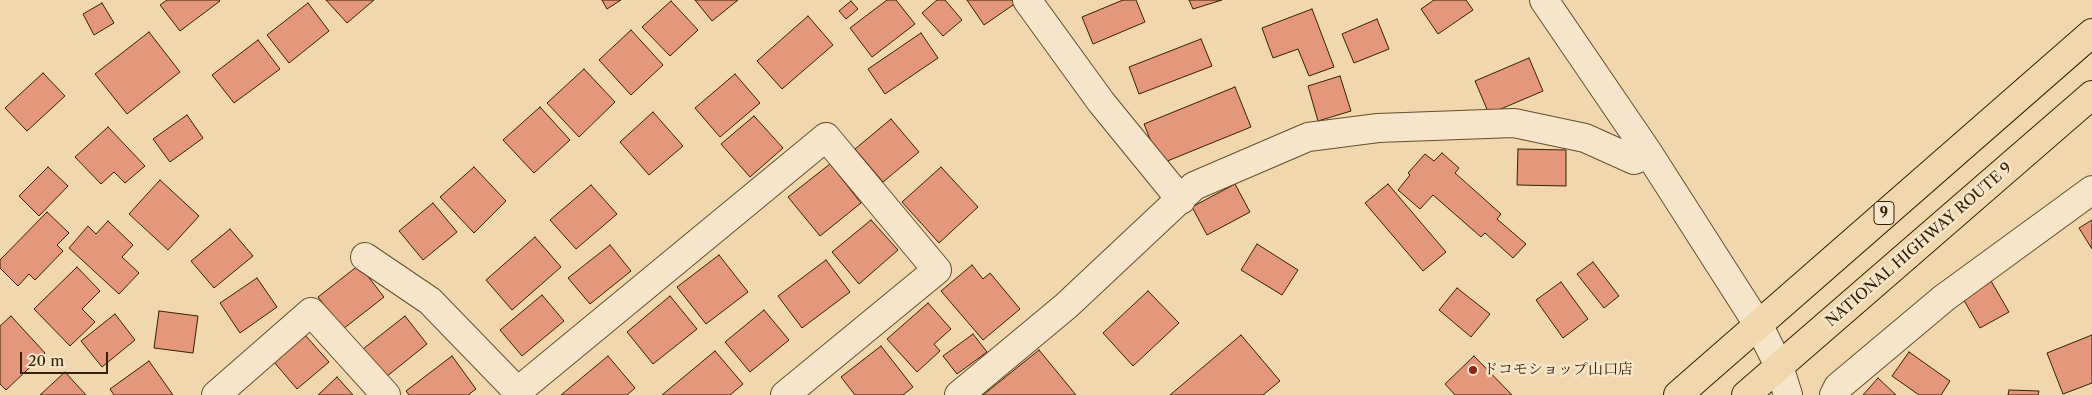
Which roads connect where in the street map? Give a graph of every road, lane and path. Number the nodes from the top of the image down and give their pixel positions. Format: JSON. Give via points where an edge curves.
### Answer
{"nodes":[{"id":1,"x":1027,"y":0,"type":"edge"},
{"id":2,"x":1544,"y":0,"type":"edge"},
{"id":3,"x":2092,"y":33,"type":"edge"},
{"id":4,"x":2092,"y":95,"type":"edge"},
{"id":5,"x":1649,"y":154,"type":"junction"},
{"id":6,"x":2092,"y":190,"type":"edge"},
{"id":7,"x":1181,"y":200,"type":"junction"},
{"id":8,"x":365,"y":257,"type":"dead end"},
{"id":9,"x":1759,"y":326,"type":"junction"},
{"id":10,"x":1779,"y":366,"type":"junction"},
{"id":11,"x":519,"y":393,"type":"edge"},
{"id":12,"x":216,"y":395,"type":"edge"},
{"id":13,"x":386,"y":395,"type":"edge"},
{"id":14,"x":785,"y":395,"type":"edge"},
{"id":15,"x":959,"y":395,"type":"edge"},
{"id":16,"x":1678,"y":395,"type":"edge"},
{"id":17,"x":1746,"y":395,"type":"edge"},
{"id":18,"x":1788,"y":395,"type":"edge"},
{"id":19,"x":1834,"y":395,"type":"edge"}],
"edges":[{"from":1,"to":7,"type":"street","via":[[1101,102]]},
{"from":2,"to":5,"type":"street"},
{"from":3,"to":9,"type":"highway","number":"9","via":[[1867,227]]},
{"from":4,"to":10,"type":"highway","name":"NATIONAL HIGHWAY ROUTE 9"},
{"from":5,"to":7,"type":"street","via":[[1634,160],[1585,138],[1514,123],[1378,128],[1308,137],[1194,186]]},
{"from":5,"to":9,"type":"street"},
{"from":6,"to":19,"type":"street","via":[[1944,298],[1838,387]]},
{"from":7,"to":15,"type":"street","via":[[1066,306]]},
{"from":8,"to":11,"type":"street","via":[[430,301]]},
{"from":9,"to":10,"type":"street"},
{"from":9,"to":16,"type":"highway","number":"9"},
{"from":10,"to":17,"type":"highway","name":"NATIONAL HIGHWAY ROUTE 9"},
{"from":10,"to":18,"type":"street"},
{"from":11,"to":14,"type":"street","via":[[826,137],[937,270]]},
{"from":12,"to":13,"type":"street","via":[[311,312]]}]}
